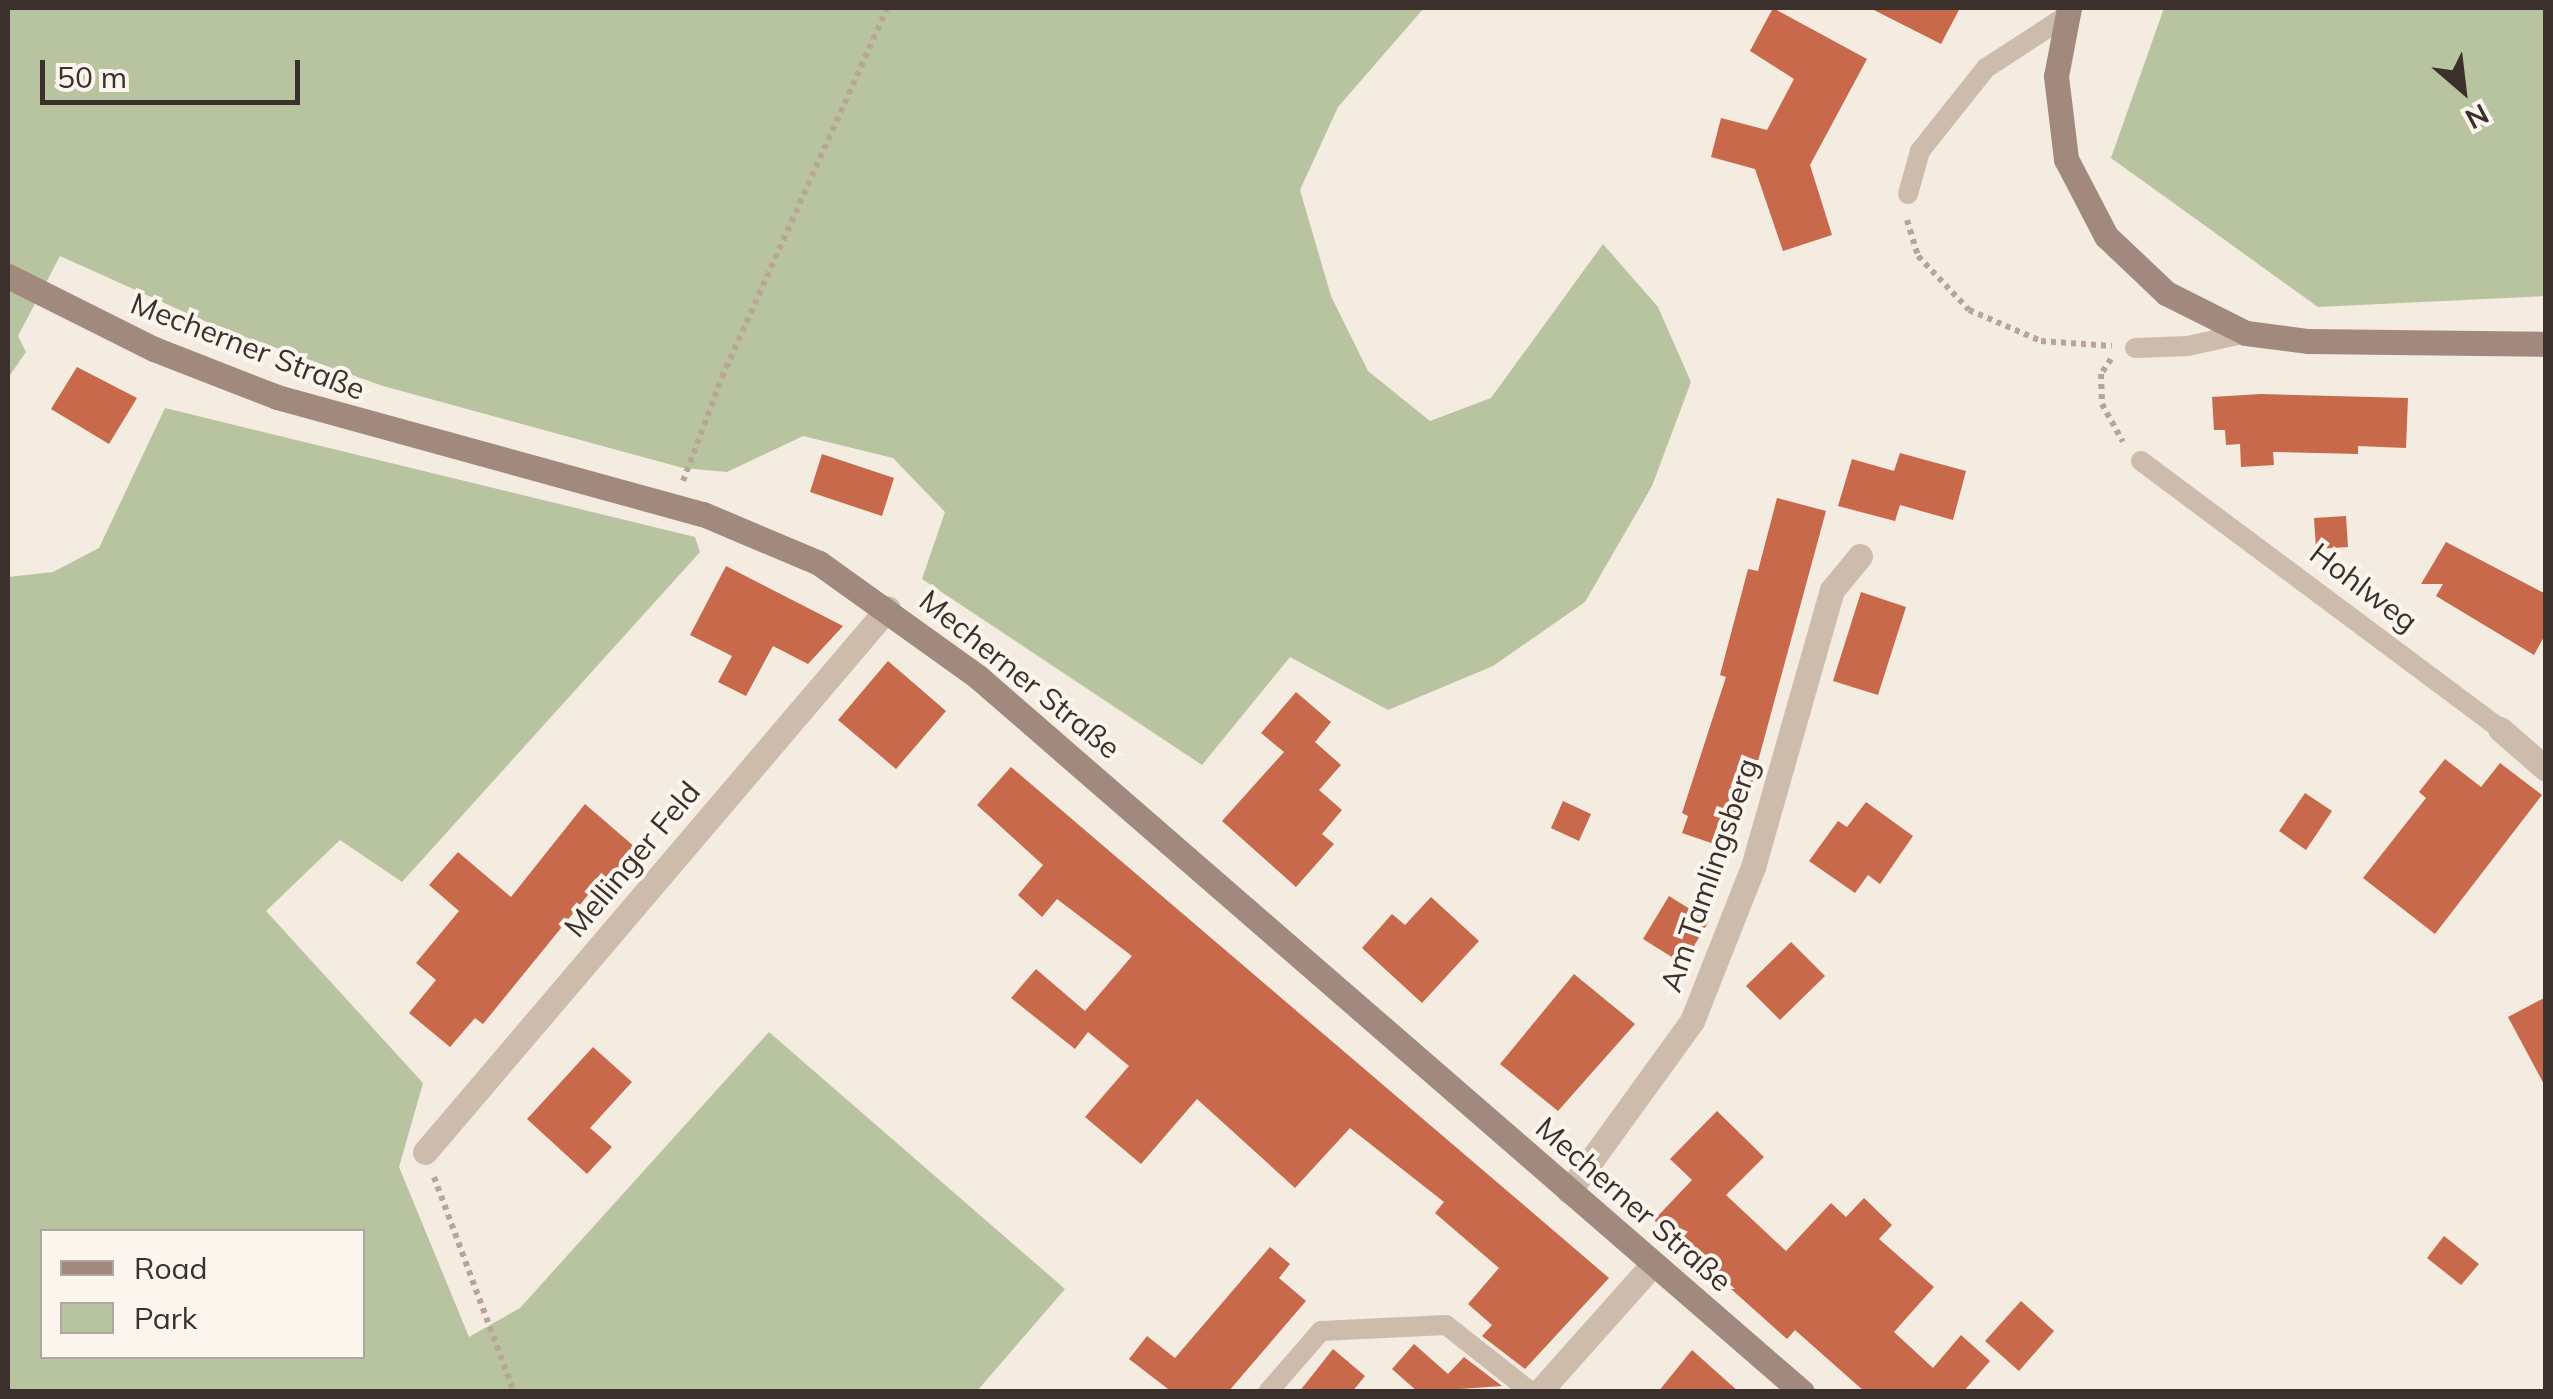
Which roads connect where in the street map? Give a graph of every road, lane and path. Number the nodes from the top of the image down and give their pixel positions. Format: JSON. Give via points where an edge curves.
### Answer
{"nodes":[{"id":1,"x":887,"y":8,"type":"edge"},
{"id":2,"x":2068,"y":12,"type":"edge"},
{"id":3,"x":1908,"y":194,"type":"joint"},
{"id":4,"x":8,"y":276,"type":"edge"},
{"id":5,"x":2246,"y":333,"type":"junction"},
{"id":6,"x":2546,"y":344,"type":"edge"},
{"id":7,"x":2127,"y":347,"type":"junction"},
{"id":8,"x":2141,"y":461,"type":"joint"},
{"id":9,"x":674,"y":506,"type":"junction"},
{"id":10,"x":1860,"y":556,"type":"dead end"},
{"id":11,"x":888,"y":608,"type":"junction"},
{"id":12,"x":2500,"y":729,"type":"joint"},
{"id":13,"x":2546,"y":769,"type":"edge"},
{"id":14,"x":425,"y":1152,"type":"joint"},
{"id":15,"x":1569,"y":1191,"type":"junction"},
{"id":16,"x":1653,"y":1264,"type":"junction"},
{"id":17,"x":514,"y":1392,"type":"edge"},
{"id":18,"x":1268,"y":1392,"type":"edge"},
{"id":19,"x":1531,"y":1392,"type":"edge"},
{"id":20,"x":1539,"y":1392,"type":"edge"},
{"id":21,"x":1802,"y":1392,"type":"edge"}],
"edges":[{"from":1,"to":9,"type":"path","via":[[722,377]]},
{"from":2,"to":3,"type":"lane","via":[[1986,68],[1920,151]]},
{"from":2,"to":5,"type":"main road","via":[[2057,115],[2082,197],[2135,267],[2206,317]]},
{"from":3,"to":7,"type":"path","via":[[1907,225],[1918,256],[1968,310],[2041,341]]},
{"from":4,"to":9,"type":"main road","name":"Mecherner Straße","via":[[154,349],[295,403]]},
{"from":5,"to":6,"type":"main road","via":[[2325,342]]},
{"from":5,"to":7,"type":"lane"},
{"from":7,"to":8,"type":"path","via":[[2101,374],[2102,404],[2113,432]]},
{"from":8,"to":12,"type":"lane","name":"Hohlweg"},
{"from":9,"to":11,"type":"main road","name":"Mecherner Straße","via":[[819,563]]},
{"from":10,"to":15,"type":"street","name":"Am Tamlingsberg","via":[[1832,590],[1753,867],[1692,1021]]},
{"from":11,"to":14,"type":"street","name":"Mellinger Feld"},
{"from":11,"to":15,"type":"main road","name":"Mecherner Straße","via":[[978,677]]},
{"from":12,"to":13,"type":"street","name":"Hohlweg"},
{"from":14,"to":17,"type":"path"},
{"from":15,"to":16,"type":"main road","name":"Mecherner Straße"},
{"from":16,"to":20,"type":"street"},
{"from":16,"to":21,"type":"main road","name":"Mecherner Straße"},
{"from":18,"to":19,"type":"lane","via":[[1321,1332],[1446,1325]]}]}
